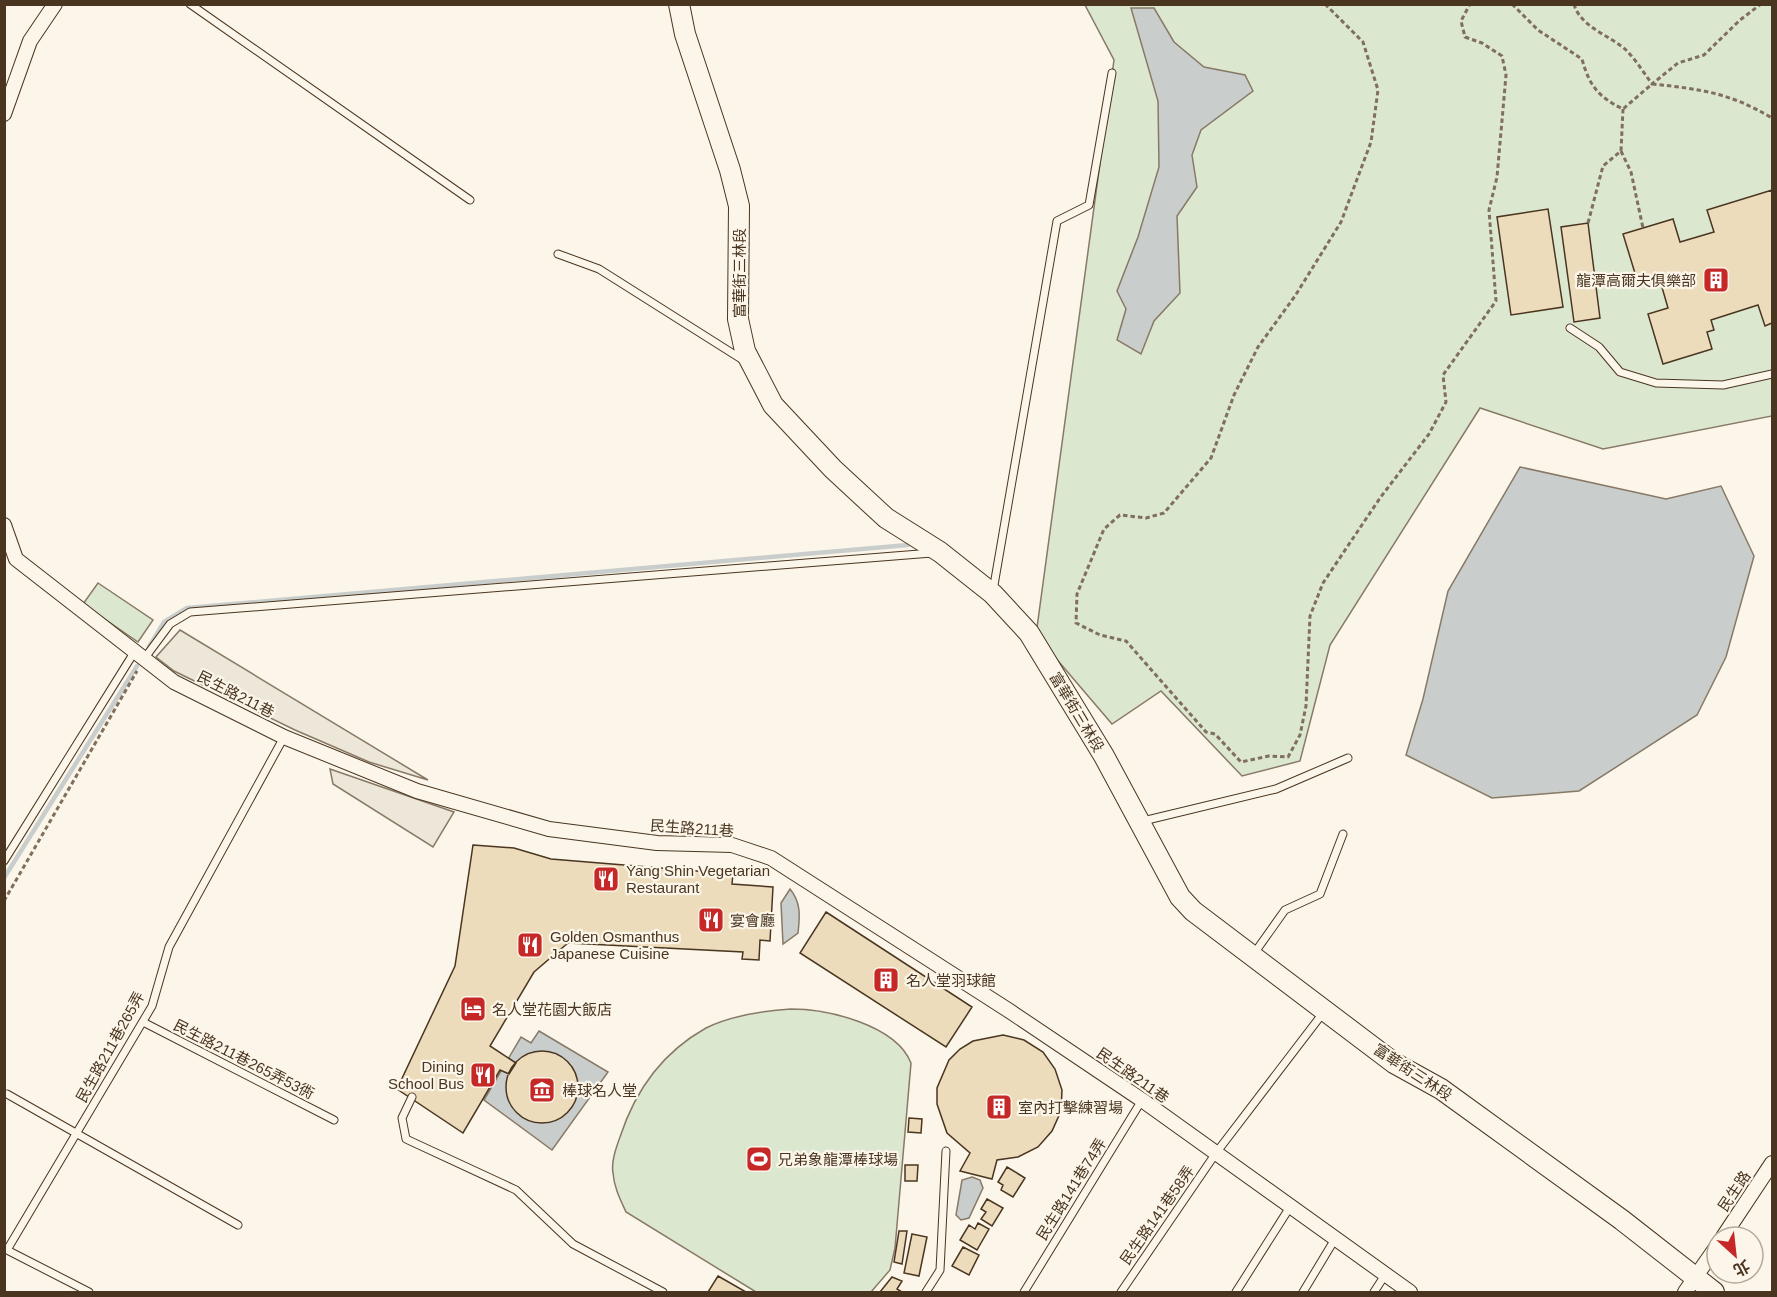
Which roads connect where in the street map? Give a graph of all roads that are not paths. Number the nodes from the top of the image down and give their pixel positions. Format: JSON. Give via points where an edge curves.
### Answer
{"nodes":[{"id":1,"x":55,"y":4,"type":"edge"},
{"id":2,"x":190,"y":4,"type":"edge"},
{"id":3,"x":679,"y":4,"type":"edge"},
{"id":4,"x":1112,"y":73,"type":"dead end"},
{"id":5,"x":4,"y":114,"type":"edge"},
{"id":6,"x":470,"y":200,"type":"dead end"},
{"id":7,"x":558,"y":254,"type":"dead end"},
{"id":8,"x":1570,"y":328,"type":"dead end"},
{"id":9,"x":753,"y":366,"type":"junction"},
{"id":10,"x":1773,"y":374,"type":"edge"},
{"id":11,"x":4,"y":525,"type":"edge"},
{"id":12,"x":940,"y":552,"type":"junction"},
{"id":13,"x":10,"y":559,"type":"edge"},
{"id":14,"x":993,"y":594,"type":"junction"},
{"id":15,"x":140,"y":655,"type":"junction"},
{"id":16,"x":284,"y":737,"type":"junction"},
{"id":17,"x":1348,"y":758,"type":"dead end"},
{"id":18,"x":1138,"y":823,"type":"junction"},
{"id":19,"x":1343,"y":834,"type":"dead end"},
{"id":20,"x":4,"y":861,"type":"edge"},
{"id":21,"x":1253,"y":955,"type":"junction"},
{"id":22,"x":1325,"y":1010,"type":"junction"},
{"id":23,"x":143,"y":1022,"type":"junction"},
{"id":24,"x":8,"y":1094,"type":"dead end"},
{"id":25,"x":412,"y":1097,"type":"dead end"},
{"id":26,"x":1142,"y":1100,"type":"junction"},
{"id":27,"x":333,"y":1120,"type":"dead end"},
{"id":28,"x":77,"y":1133,"type":"junction"},
{"id":29,"x":946,"y":1151,"type":"dead end"},
{"id":30,"x":1215,"y":1154,"type":"junction"},
{"id":31,"x":1773,"y":1163,"type":"edge"},
{"id":32,"x":1290,"y":1207,"type":"junction"},
{"id":33,"x":238,"y":1225,"type":"dead end"},
{"id":34,"x":1731,"y":1225,"type":"edge"},
{"id":35,"x":1335,"y":1239,"type":"junction"},
{"id":36,"x":1705,"y":1263,"type":"edge"},
{"id":37,"x":1385,"y":1275,"type":"junction"},
{"id":38,"x":1690,"y":1285,"type":"edge"},
{"id":39,"x":89,"y":1293,"type":"edge"},
{"id":40,"x":663,"y":1293,"type":"edge"},
{"id":41,"x":926,"y":1293,"type":"edge"},
{"id":42,"x":1024,"y":1293,"type":"edge"},
{"id":43,"x":1121,"y":1293,"type":"edge"},
{"id":44,"x":1236,"y":1293,"type":"edge"},
{"id":45,"x":1303,"y":1293,"type":"edge"},
{"id":46,"x":1374,"y":1293,"type":"edge"},
{"id":47,"x":1410,"y":1293,"type":"edge"},
{"id":48,"x":1714,"y":1293,"type":"edge"}],
"edges":[{"from":1,"to":5,"type":"street","via":[[30,41]]},
{"from":2,"to":6,"type":"lane"},
{"from":3,"to":9,"type":"street","name":"富華街三林段","via":[[739,206],[738,319],[745,351]]},
{"from":4,"to":14,"type":"lane","via":[[1089,205],[1057,221]]},
{"from":7,"to":9,"type":"lane","via":[[599,269]]},
{"from":8,"to":10,"type":"lane","via":[[1599,347],[1620,372],[1656,383],[1724,385]]},
{"from":9,"to":12,"type":"street","name":"富華街三林段","via":[[773,405],[833,469],[886,518]]},
{"from":11,"to":13,"type":"street"},
{"from":12,"to":14,"type":"street","name":"富華街三林段"},
{"from":12,"to":15,"type":"lane","via":[[190,612],[170,624]]},
{"from":13,"to":15,"type":"street","name":"民生路211巷"},
{"from":14,"to":18,"type":"street","name":"富華街三林段","via":[[1029,633],[1104,756]]},
{"from":15,"to":16,"type":"street","name":"民生路211巷","via":[[174,681]]},
{"from":15,"to":20,"type":"lane"},
{"from":16,"to":23,"type":"lane","name":"民生路211巷265弄","via":[[169,947],[152,1006]]},
{"from":16,"to":26,"type":"street","name":"民生路211巷","via":[[417,791],[549,829],[657,843],[732,845],[771,858]]},
{"from":17,"to":18,"type":"lane","via":[[1276,789]]},
{"from":18,"to":21,"type":"street","name":"富華街三林段","via":[[1180,897]]},
{"from":19,"to":21,"type":"lane","via":[[1320,894],[1285,910]]},
{"from":21,"to":22,"type":"street","name":"富華街三林段"},
{"from":22,"to":30,"type":"lane","name":"民生路141巷58弄"},
{"from":22,"to":38,"type":"street","name":"富華街三林段","via":[[1394,1062],[1441,1089]]},
{"from":23,"to":27,"type":"lane","name":"民生路211巷265弄53衖"},
{"from":23,"to":28,"type":"lane","name":"民生路211巷265弄"},
{"from":24,"to":28,"type":"lane"},
{"from":25,"to":40,"type":"lane","via":[[402,1118],[406,1139],[516,1190],[573,1244]]},
{"from":26,"to":30,"type":"street","name":"民生路211巷"},
{"from":26,"to":42,"type":"lane","name":"民生路141巷74弄"},
{"from":28,"to":33,"type":"lane"},
{"from":28,"to":39,"type":"lane","name":"民生路211巷265弄","via":[[7,1250]]},
{"from":29,"to":41,"type":"lane","via":[[940,1270]]},
{"from":30,"to":32,"type":"street","name":"民生路211巷"},
{"from":30,"to":43,"type":"lane","name":"民生路141巷58弄"},
{"from":31,"to":34,"type":"street","name":"民生路"},
{"from":32,"to":35,"type":"street","name":"民生路211巷"},
{"from":32,"to":44,"type":"lane"},
{"from":35,"to":37,"type":"street","name":"民生路211巷"},
{"from":35,"to":45,"type":"lane"},
{"from":36,"to":38,"type":"street"},
{"from":37,"to":46,"type":"lane"},
{"from":37,"to":47,"type":"street","name":"民生路211巷"},
{"from":38,"to":48,"type":"street","name":"富華街三林段"}]}
